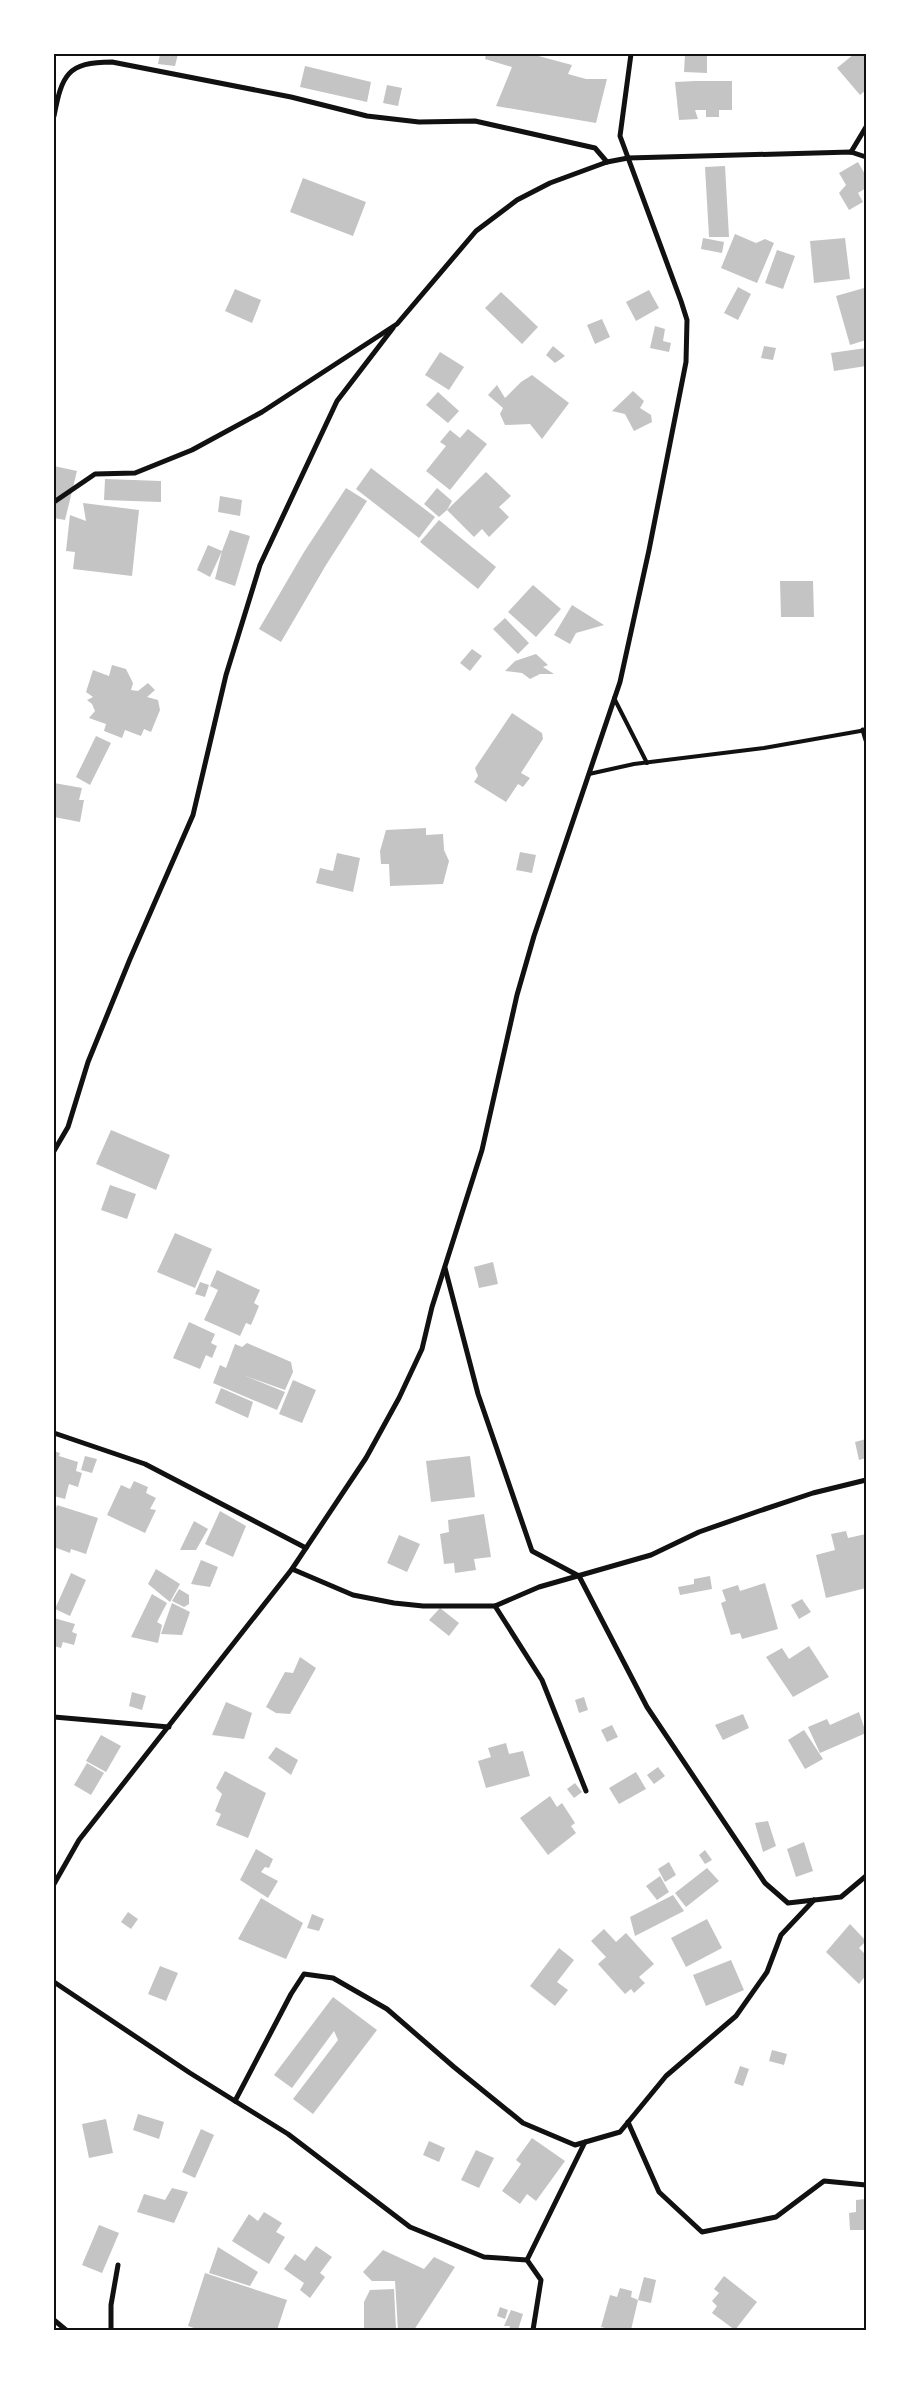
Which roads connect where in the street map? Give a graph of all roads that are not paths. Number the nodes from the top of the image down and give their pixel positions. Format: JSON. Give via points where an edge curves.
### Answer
{"nodes":[{"id":1,"x":631,"y":54,"type":"edge"},
{"id":2,"x":54,"y":116,"type":"edge"},
{"id":3,"x":866,"y":127,"type":"edge"},
{"id":4,"x":851,"y":152,"type":"junction"},
{"id":5,"x":866,"y":157,"type":"edge"},
{"id":6,"x":628,"y":158,"type":"junction"},
{"id":7,"x":607,"y":162,"type":"junction"},
{"id":8,"x":397,"y":324,"type":"junction"},
{"id":9,"x":54,"y":502,"type":"edge"},
{"id":10,"x":614,"y":698,"type":"junction"},
{"id":11,"x":864,"y":730,"type":"edge"},
{"id":12,"x":866,"y":740,"type":"edge"},
{"id":13,"x":647,"y":763,"type":"junction"},
{"id":14,"x":589,"y":774,"type":"junction"},
{"id":15,"x":54,"y":1151,"type":"edge"},
{"id":16,"x":445,"y":1267,"type":"junction"},
{"id":17,"x":54,"y":1433,"type":"edge"},
{"id":18,"x":866,"y":1480,"type":"edge"},
{"id":19,"x":306,"y":1548,"type":"junction"},
{"id":20,"x":292,"y":1569,"type":"junction"},
{"id":21,"x":579,"y":1576,"type":"junction"},
{"id":22,"x":495,"y":1606,"type":"junction"},
{"id":23,"x":54,"y":1717,"type":"edge"},
{"id":24,"x":169,"y":1727,"type":"junction"},
{"id":25,"x":586,"y":1791,"type":"dead end"},
{"id":26,"x":866,"y":1876,"type":"edge"},
{"id":27,"x":54,"y":1884,"type":"edge"},
{"id":28,"x":814,"y":1900,"type":"junction"},
{"id":29,"x":54,"y":1982,"type":"edge"},
{"id":30,"x":235,"y":2101,"type":"junction"},
{"id":31,"x":628,"y":2122,"type":"junction"},
{"id":32,"x":584,"y":2142,"type":"junction"},
{"id":33,"x":866,"y":2185,"type":"edge"},
{"id":34,"x":527,"y":2260,"type":"junction"},
{"id":35,"x":118,"y":2266,"type":"dead end"},
{"id":36,"x":54,"y":2320,"type":"edge"},
{"id":37,"x":66,"y":2330,"type":"edge"},
{"id":38,"x":111,"y":2330,"type":"edge"},
{"id":39,"x":533,"y":2330,"type":"edge"}],
"edges":[{"from":1,"to":6,"type":"street","via":[[620,136]]},
{"from":2,"to":7,"type":"street","via":[[69,72],[78,65],[112,62],[291,97],[367,116],[419,122],[475,121],[596,148]]},
{"from":3,"to":4,"type":"street"},
{"from":4,"to":5,"type":"street"},
{"from":4,"to":6,"type":"street"},
{"from":6,"to":7,"type":"street"},
{"from":6,"to":10,"type":"street","via":[[682,302],[687,320],[686,362],[649,550]]},
{"from":7,"to":8,"type":"street","via":[[550,183],[497,214],[476,231]]},
{"from":8,"to":9,"type":"street","via":[[262,412],[192,450],[135,473],[95,474]]},
{"from":8,"to":15,"type":"street","via":[[337,401],[260,565],[226,675],[193,816],[88,1062],[68,1127]]},
{"from":10,"to":13,"type":"lane"},
{"from":10,"to":14,"type":"street"},
{"from":11,"to":12,"type":"street"},
{"from":11,"to":13,"type":"lane","via":[[764,748]]},
{"from":13,"to":14,"type":"lane"},
{"from":14,"to":16,"type":"street","via":[[534,936],[517,995],[482,1150]]},
{"from":16,"to":19,"type":"street","via":[[422,1349],[411,1373],[366,1458]]},
{"from":16,"to":21,"type":"street","via":[[478,1394],[532,1551]]},
{"from":17,"to":19,"type":"street","via":[[145,1464]]},
{"from":18,"to":21,"type":"street","via":[[786,1502],[699,1532],[651,1556]]},
{"from":19,"to":20,"type":"street"},
{"from":20,"to":22,"type":"street","via":[[353,1595],[394,1603]]},
{"from":20,"to":24,"type":"street"},
{"from":21,"to":22,"type":"street","via":[[539,1587]]},
{"from":21,"to":28,"type":"street","via":[[646,1707],[765,1883],[788,1903]]},
{"from":22,"to":25,"type":"street","via":[[542,1680]]},
{"from":23,"to":24,"type":"street"},
{"from":24,"to":27,"type":"street","via":[[79,1840]]},
{"from":26,"to":28,"type":"street","via":[[840,1897]]},
{"from":28,"to":31,"type":"street","via":[[781,1935],[768,1972],[736,2016],[666,2076]]},
{"from":29,"to":30,"type":"street"},
{"from":30,"to":32,"type":"street","via":[[304,1974],[333,1978],[387,2008],[523,2123],[575,2144]]},
{"from":30,"to":34,"type":"street","via":[[288,2134],[410,2227],[484,2258]]},
{"from":31,"to":32,"type":"street","via":[[620,2132]]},
{"from":31,"to":33,"type":"street","via":[[659,2192],[702,2232],[776,2217],[824,2181]]},
{"from":32,"to":34,"type":"street"},
{"from":34,"to":39,"type":"street","via":[[541,2280]]},
{"from":35,"to":38,"type":"street","via":[[111,2305]]},
{"from":36,"to":37,"type":"street"}]}
